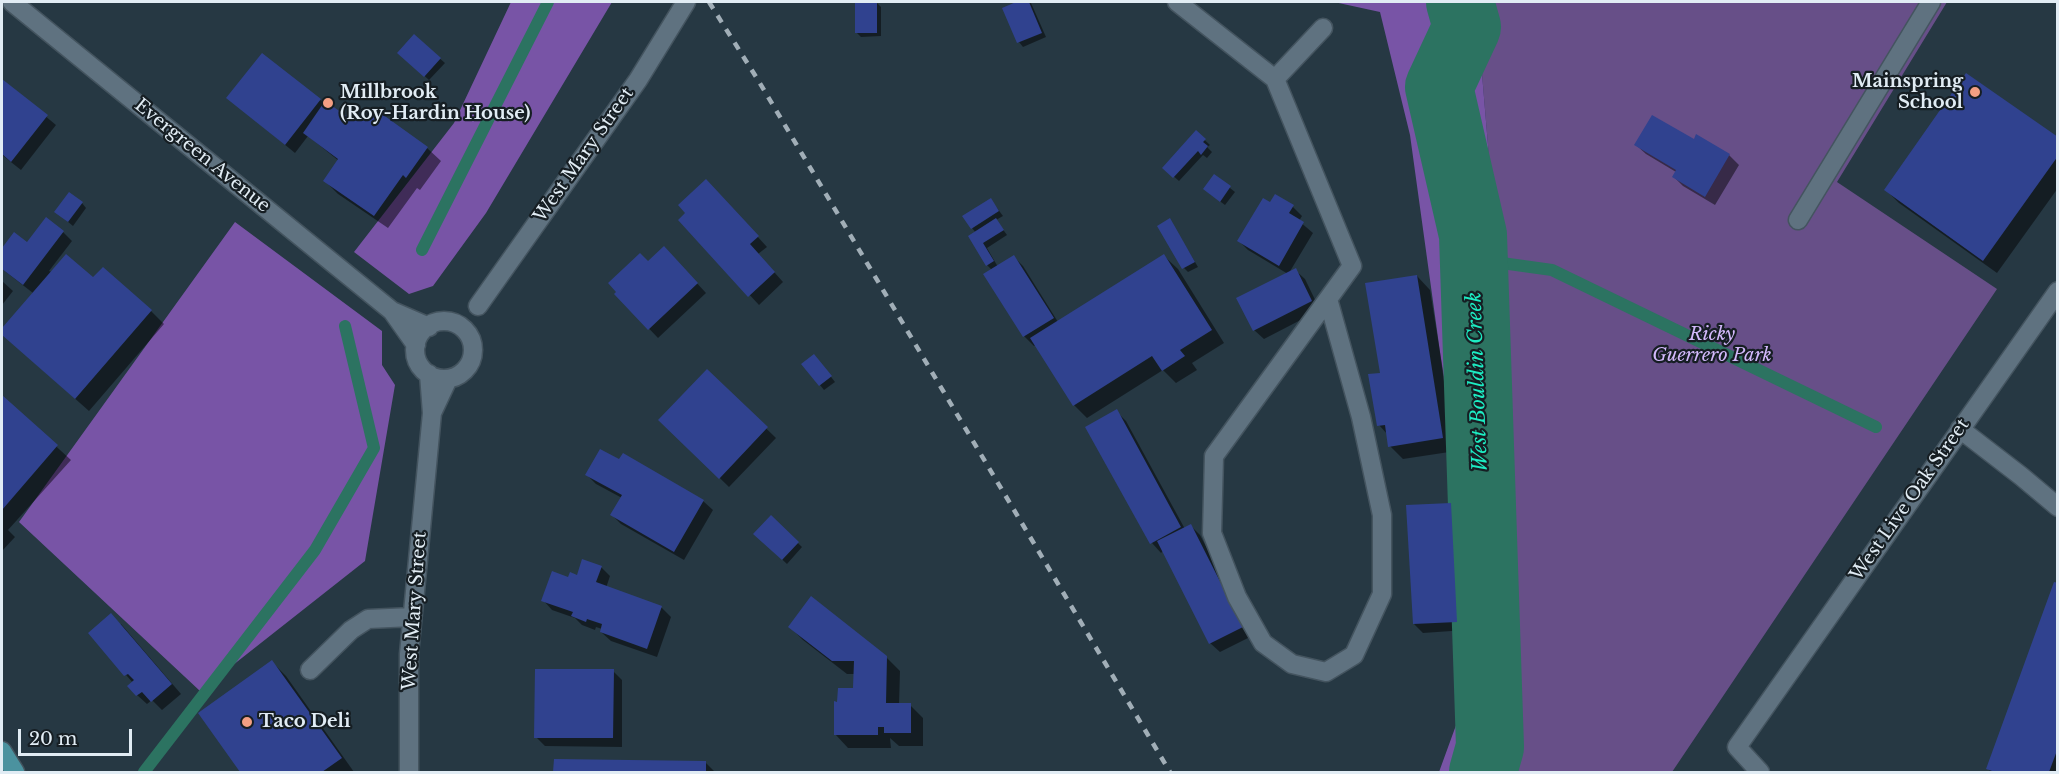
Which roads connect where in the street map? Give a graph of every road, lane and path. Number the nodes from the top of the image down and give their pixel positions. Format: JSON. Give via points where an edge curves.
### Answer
{"nodes":[{"id":1,"x":12,"y":2,"type":"edge"},
{"id":2,"x":686,"y":2,"type":"edge"},
{"id":3,"x":1177,"y":2,"type":"edge"},
{"id":4,"x":1931,"y":2,"type":"edge"},
{"id":5,"x":1323,"y":28,"type":"dead end"},
{"id":6,"x":1275,"y":79,"type":"junction"},
{"id":7,"x":1798,"y":220,"type":"dead end"},
{"id":8,"x":2058,"y":291,"type":"edge"},
{"id":9,"x":1328,"y":299,"type":"junction"},
{"id":10,"x":392,"y":311,"type":"junction"},
{"id":11,"x":429,"y":327,"type":"junction"},
{"id":12,"x":462,"y":329,"type":"junction"},
{"id":13,"x":416,"y":345,"type":"junction"},
{"id":14,"x":429,"y":374,"type":"junction"},
{"id":15,"x":448,"y":379,"type":"junction"},
{"id":16,"x":432,"y":413,"type":"junction"},
{"id":17,"x":1960,"y":429,"type":"junction"},
{"id":18,"x":2058,"y":507,"type":"edge"},
{"id":19,"x":412,"y":617,"type":"junction"},
{"id":20,"x":310,"y":670,"type":"dead end"},
{"id":21,"x":2,"y":751,"type":"edge"},
{"id":22,"x":15,"y":772,"type":"edge"},
{"id":23,"x":409,"y":772,"type":"edge"},
{"id":24,"x":1760,"y":772,"type":"edge"}],
"edges":[{"from":1,"to":10,"type":"street","name":"Evergreen Avenue"},
{"from":2,"to":12,"type":"street","name":"West Mary Street","via":[[638,80]]},
{"from":3,"to":6,"type":"street"},
{"from":4,"to":7,"type":"street"},
{"from":5,"to":6,"type":"street"},
{"from":6,"to":9,"type":"street","via":[[1352,266]]},
{"from":8,"to":17,"type":"street","name":"West Live Oak Street"},
{"from":9,"to":9,"type":"street","via":[[1214,456],[1212,533],[1237,597],[1263,643],[1292,664],[1326,672],[1354,655],[1382,594],[1382,514],[1361,417]]},
{"from":10,"to":11,"type":"street","name":"Evergreen Avenue"},
{"from":10,"to":13,"type":"street","name":"Evergreen Avenue"},
{"from":11,"to":12,"type":"street","via":[[442,322]]},
{"from":11,"to":13,"type":"street"},
{"from":12,"to":15,"type":"street","via":[[472,340],[472,358],[461,374]]},
{"from":13,"to":14,"type":"street","via":[[419,364]]},
{"from":14,"to":15,"type":"street"},
{"from":14,"to":16,"type":"street","name":"West Mary Street"},
{"from":15,"to":16,"type":"street","name":"West Mary Street"},
{"from":16,"to":19,"type":"street","name":"West Mary Street"},
{"from":17,"to":18,"type":"street"},
{"from":17,"to":24,"type":"street","name":"West Live Oak Street","via":[[1737,747]]},
{"from":19,"to":20,"type":"street","via":[[368,619]]},
{"from":19,"to":23,"type":"street","name":"West Mary Street"},
{"from":21,"to":22,"type":"main road"}]}
